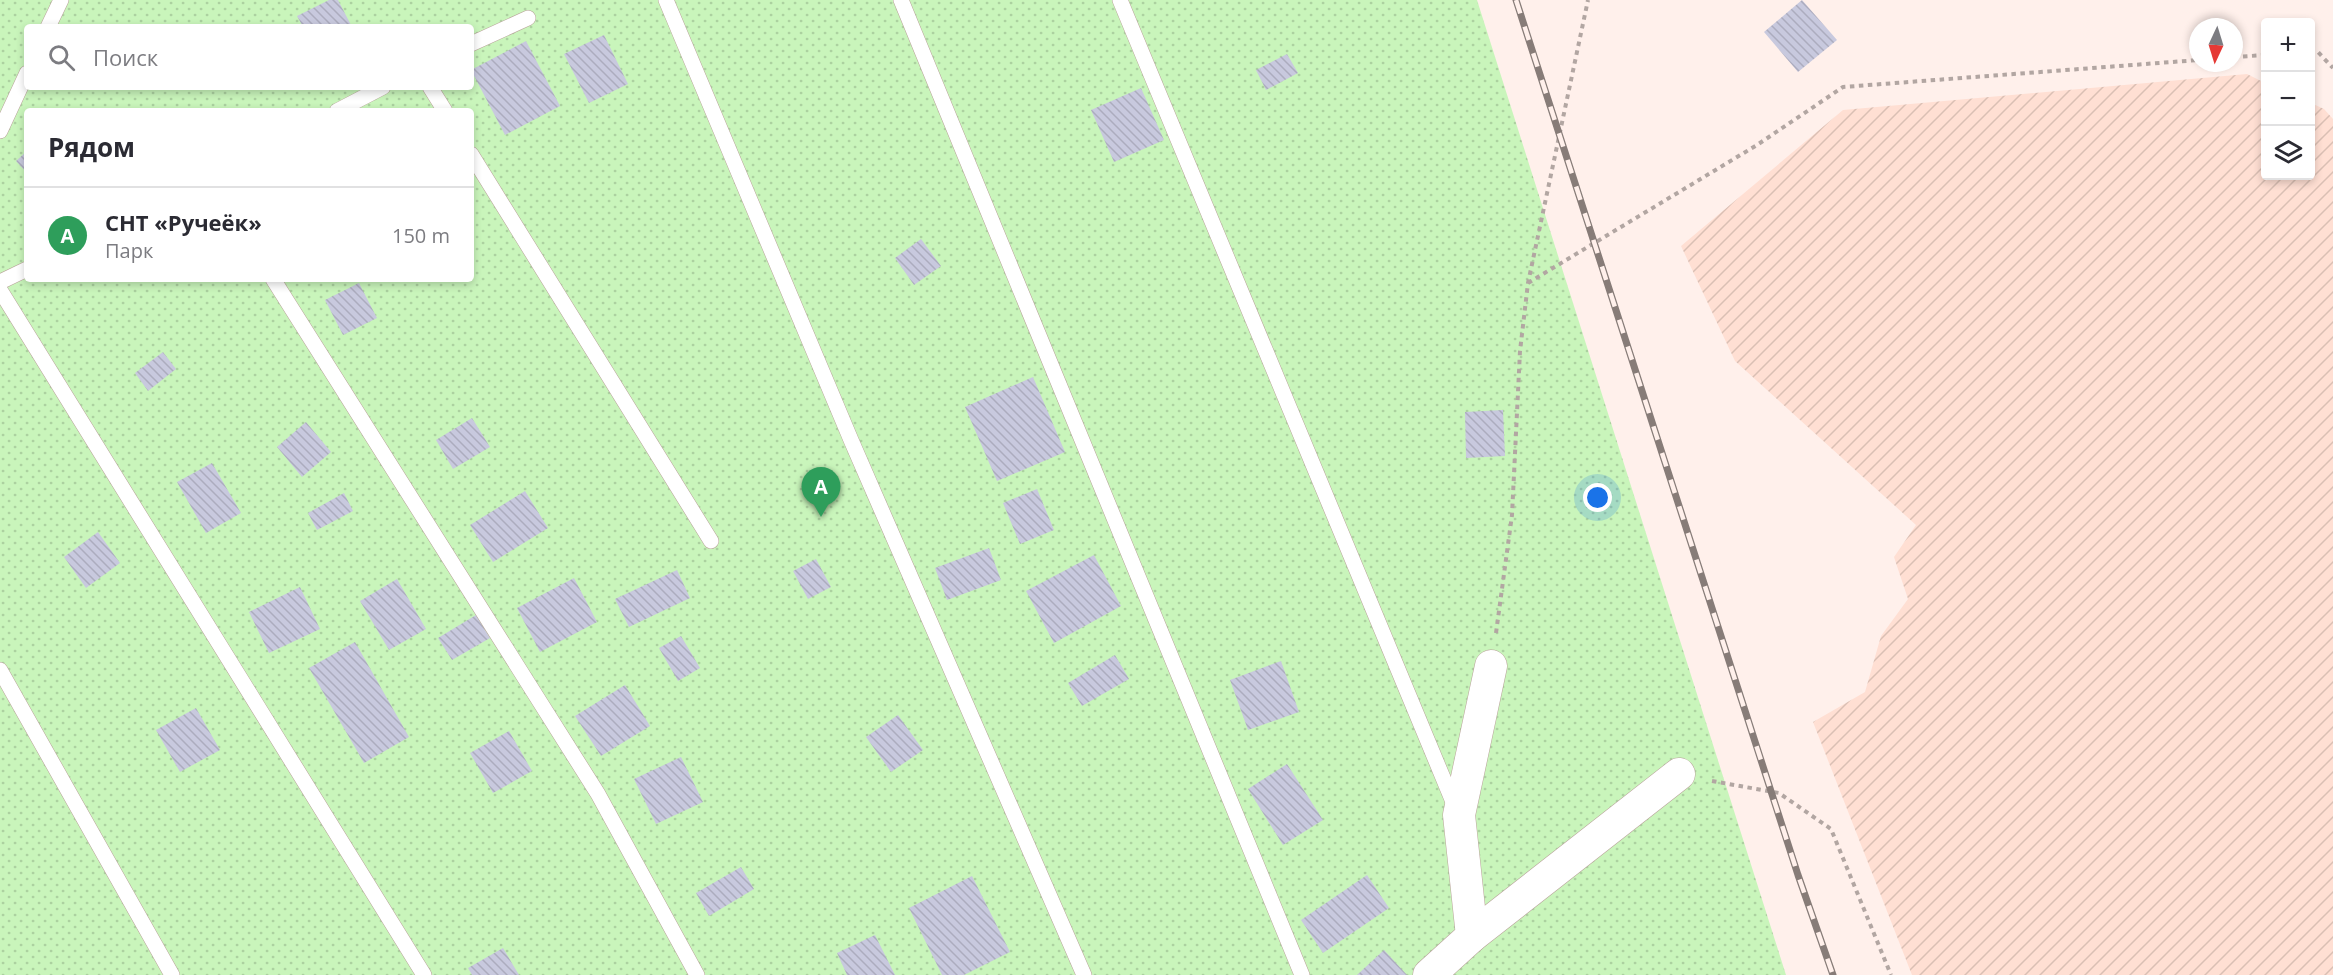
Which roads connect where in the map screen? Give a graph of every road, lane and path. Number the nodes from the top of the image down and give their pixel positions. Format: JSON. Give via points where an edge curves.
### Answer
{"nodes":[{"id":1,"x":61,"y":0,"type":"edge"},
{"id":2,"x":666,"y":0,"type":"edge"},
{"id":3,"x":901,"y":0,"type":"edge"},
{"id":4,"x":1120,"y":0,"type":"edge"},
{"id":5,"x":1588,"y":0,"type":"edge"},
{"id":6,"x":528,"y":18,"type":"dead end"},
{"id":7,"x":49,"y":24,"type":"edge"},
{"id":8,"x":474,"y":43,"type":"edge"},
{"id":9,"x":2315,"y":51,"type":"edge"},
{"id":10,"x":2261,"y":55,"type":"edge"},
{"id":11,"x":2243,"y":56,"type":"edge"},
{"id":12,"x":2189,"y":61,"type":"edge"},
{"id":13,"x":2333,"y":68,"type":"edge"},
{"id":14,"x":24,"y":79,"type":"edge"},
{"id":15,"x":376,"y":90,"type":"edge"},
{"id":16,"x":432,"y":90,"type":"edge"},
{"id":17,"x":343,"y":108,"type":"edge"},
{"id":18,"x":443,"y":108,"type":"edge"},
{"id":19,"x":0,"y":131,"type":"edge"},
{"id":20,"x":474,"y":159,"type":"edge"},
{"id":21,"x":24,"y":270,"type":"edge"},
{"id":22,"x":0,"y":282,"type":"edge"},
{"id":23,"x":275,"y":282,"type":"edge"},
{"id":24,"x":1528,"y":283,"type":"junction"},
{"id":25,"x":0,"y":290,"type":"edge"},
{"id":26,"x":711,"y":542,"type":"dead end"},
{"id":27,"x":1491,"y":666,"type":"joint"},
{"id":28,"x":0,"y":670,"type":"edge"},
{"id":29,"x":1679,"y":774,"type":"joint"},
{"id":30,"x":1459,"y":815,"type":"junction"},
{"id":31,"x":1472,"y":936,"type":"junction"},
{"id":32,"x":172,"y":975,"type":"edge"},
{"id":33,"x":424,"y":975,"type":"edge"},
{"id":34,"x":697,"y":975,"type":"edge"},
{"id":35,"x":1084,"y":975,"type":"edge"},
{"id":36,"x":1302,"y":975,"type":"edge"},
{"id":37,"x":1429,"y":975,"type":"edge"},
{"id":38,"x":1891,"y":975,"type":"edge"}],
"edges":[{"from":1,"to":7,"type":"lane"},
{"from":2,"to":35,"type":"lane"},
{"from":3,"to":36,"type":"lane"},
{"from":4,"to":30,"type":"lane"},
{"from":5,"to":24,"type":"path"},
{"from":6,"to":8,"type":"lane"},
{"from":9,"to":13,"type":"path"},
{"from":10,"to":11,"type":"path"},
{"from":12,"to":24,"type":"path","via":[[1843,87],[1747,151]]},
{"from":14,"to":19,"type":"lane"},
{"from":15,"to":17,"type":"lane"},
{"from":16,"to":18,"type":"lane"},
{"from":20,"to":26,"type":"lane"},
{"from":21,"to":22,"type":"lane"},
{"from":23,"to":34,"type":"lane","via":[[598,794]]},
{"from":24,"to":27,"type":"path","via":[[1520,351],[1512,514]]},
{"from":25,"to":33,"type":"lane"},
{"from":27,"to":30,"type":"street"},
{"from":28,"to":32,"type":"lane"},
{"from":29,"to":31,"type":"street"},
{"from":29,"to":38,"type":"path","via":[[1779,793],[1831,829]]},
{"from":30,"to":31,"type":"street"},
{"from":31,"to":37,"type":"street"}]}
